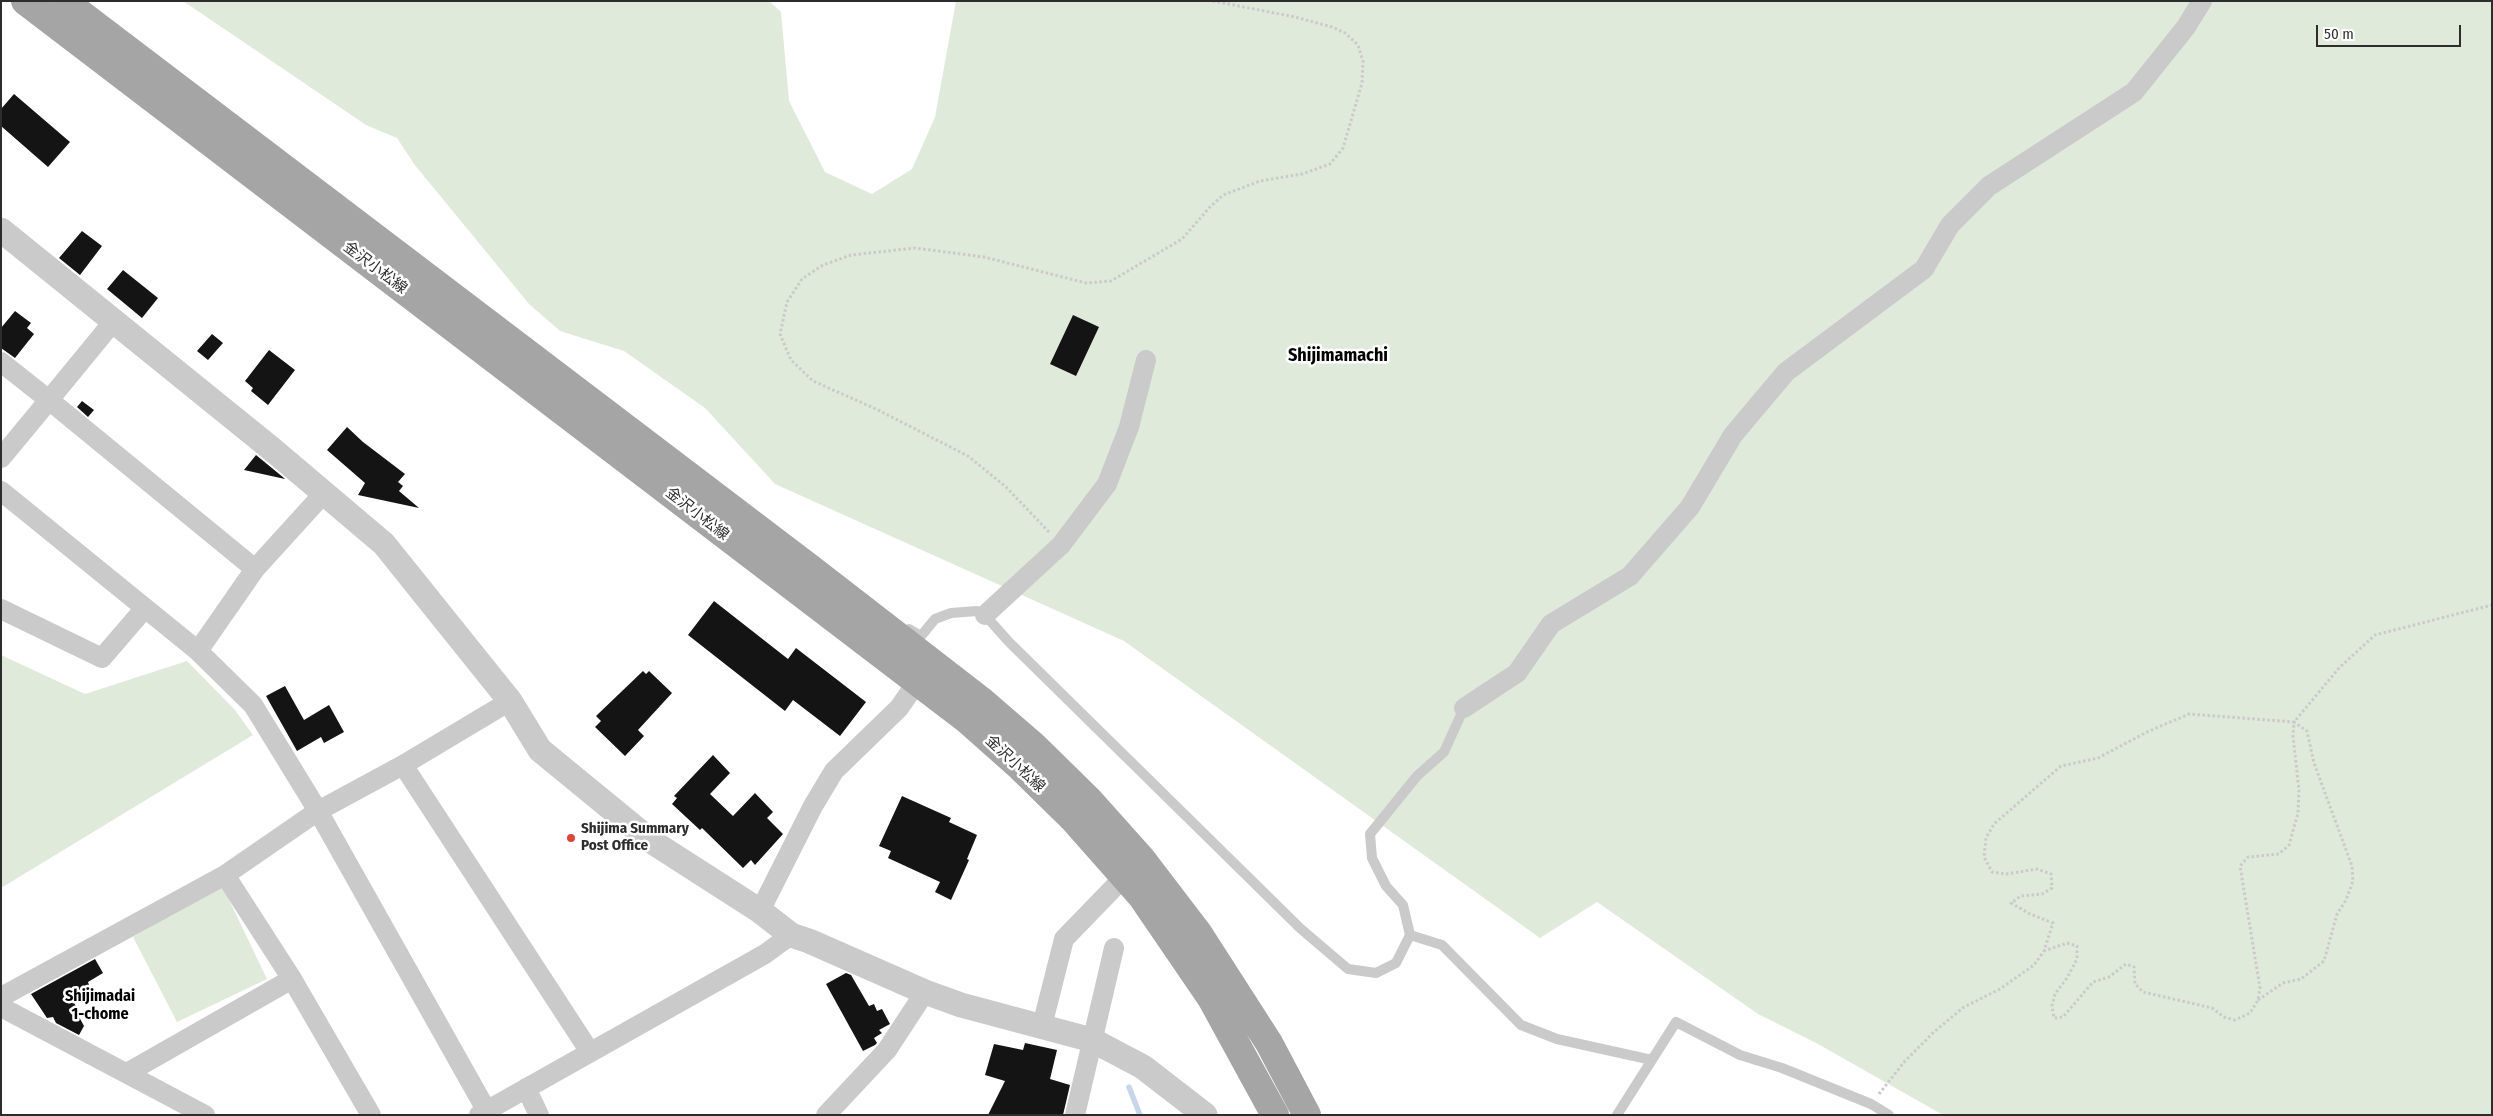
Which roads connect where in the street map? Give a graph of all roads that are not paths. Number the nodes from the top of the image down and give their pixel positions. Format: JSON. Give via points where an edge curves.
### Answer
{"nodes":[{"id":1,"x":25,"y":1,"type":"edge"},
{"id":2,"x":64,"y":1,"type":"edge"},
{"id":3,"x":2202,"y":1,"type":"edge"},
{"id":4,"x":1,"y":230,"type":"edge"},
{"id":5,"x":113,"y":322,"type":"junction"},
{"id":6,"x":1146,"y":360,"type":"dead end"},
{"id":7,"x":1,"y":362,"type":"edge"},
{"id":8,"x":49,"y":400,"type":"junction"},
{"id":9,"x":1,"y":458,"type":"edge"},
{"id":10,"x":1,"y":491,"type":"edge"},
{"id":11,"x":325,"y":492,"type":"junction"},
{"id":12,"x":810,"y":568,"type":"junction"},
{"id":13,"x":255,"y":569,"type":"junction"},
{"id":14,"x":145,"y":608,"type":"junction"},
{"id":15,"x":1,"y":609,"type":"edge"},
{"id":16,"x":985,"y":615,"type":"junction"},
{"id":17,"x":198,"y":650,"type":"junction"},
{"id":18,"x":917,"y":682,"type":"junction"},
{"id":19,"x":510,"y":701,"type":"junction"},
{"id":20,"x":1464,"y":708,"type":"joint"},
{"id":21,"x":403,"y":765,"type":"junction"},
{"id":22,"x":318,"y":811,"type":"junction"},
{"id":23,"x":225,"y":875,"type":"junction"},
{"id":24,"x":1125,"y":876,"type":"junction"},
{"id":25,"x":760,"y":911,"type":"junction"},
{"id":26,"x":791,"y":935,"type":"junction"},
{"id":27,"x":1410,"y":935,"type":"junction"},
{"id":28,"x":1114,"y":948,"type":"dead end"},
{"id":29,"x":292,"y":979,"type":"junction"},
{"id":30,"x":926,"y":992,"type":"junction"},
{"id":31,"x":1,"y":997,"type":"edge"},
{"id":32,"x":1,"y":1006,"type":"edge"},
{"id":33,"x":1042,"y":1026,"type":"junction"},
{"id":34,"x":1092,"y":1040,"type":"junction"},
{"id":35,"x":590,"y":1052,"type":"junction"},
{"id":36,"x":1652,"y":1060,"type":"junction"},
{"id":37,"x":127,"y":1073,"type":"junction"},
{"id":38,"x":526,"y":1088,"type":"junction"},
{"id":39,"x":485,"y":1113,"type":"edge"},
{"id":40,"x":205,"y":1115,"type":"edge"},
{"id":41,"x":371,"y":1115,"type":"edge"},
{"id":42,"x":539,"y":1115,"type":"edge"},
{"id":43,"x":826,"y":1115,"type":"edge"},
{"id":44,"x":1075,"y":1115,"type":"edge"},
{"id":45,"x":1204,"y":1115,"type":"edge"},
{"id":46,"x":1275,"y":1115,"type":"edge"},
{"id":47,"x":1306,"y":1115,"type":"edge"},
{"id":48,"x":1617,"y":1115,"type":"edge"},
{"id":49,"x":1889,"y":1115,"type":"edge"}],
"edges":[{"from":1,"to":18,"type":"main road","name":"金沢小松線"},
{"from":2,"to":12,"type":"main road","name":"金沢小松線"},
{"from":3,"to":20,"type":"street","via":[[2186,27],[2134,92],[1988,186],[1950,225],[1924,269],[1786,372],[1733,435],[1690,507],[1630,576],[1551,624],[1517,673]]},
{"from":4,"to":5,"type":"street"},
{"from":5,"to":8,"type":"street"},
{"from":5,"to":11,"type":"street"},
{"from":6,"to":16,"type":"street","via":[[1129,428],[1106,484],[1061,545]]},
{"from":7,"to":8,"type":"street"},
{"from":8,"to":9,"type":"street"},
{"from":8,"to":13,"type":"street"},
{"from":10,"to":14,"type":"street"},
{"from":11,"to":13,"type":"street"},
{"from":11,"to":19,"type":"street","via":[[384,544]]},
{"from":12,"to":16,"type":"lane","via":[[921,636],[935,619],[951,613],[977,611]]},
{"from":12,"to":47,"type":"main road","name":"金沢小松線","via":[[982,701],[1090,801],[1141,858],[1199,934],[1269,1043]]},
{"from":13,"to":17,"type":"street"},
{"from":14,"to":15,"type":"street","via":[[102,658]]},
{"from":14,"to":17,"type":"street"},
{"from":16,"to":27,"type":"lane","via":[[1300,929],[1348,969],[1376,973],[1396,963]]},
{"from":17,"to":22,"type":"street","via":[[253,705]]},
{"from":18,"to":24,"type":"main road","name":"金沢小松線","via":[[966,719],[1019,766]]},
{"from":18,"to":25,"type":"street","via":[[898,708],[834,771]]},
{"from":19,"to":21,"type":"street"},
{"from":19,"to":25,"type":"street","via":[[540,750],[651,841]]},
{"from":20,"to":27,"type":"lane","via":[[1444,752],[1417,776],[1370,834],[1372,858],[1386,886],[1403,905]]},
{"from":21,"to":22,"type":"street"},
{"from":21,"to":35,"type":"street"},
{"from":22,"to":23,"type":"street"},
{"from":22,"to":39,"type":"street"},
{"from":23,"to":29,"type":"street"},
{"from":23,"to":31,"type":"street"},
{"from":24,"to":33,"type":"street","via":[[1064,939]]},
{"from":24,"to":46,"type":"main road","name":"金沢小松線","via":[[1212,998]]},
{"from":25,"to":26,"type":"street"},
{"from":26,"to":30,"type":"street"},
{"from":26,"to":35,"type":"street","via":[[765,954]]},
{"from":27,"to":36,"type":"lane","via":[[1442,946],[1521,1025],[1557,1039]]},
{"from":28,"to":34,"type":"street"},
{"from":29,"to":37,"type":"street"},
{"from":29,"to":41,"type":"street"},
{"from":30,"to":33,"type":"street","via":[[998,1016]]},
{"from":30,"to":43,"type":"street","via":[[887,1050]]},
{"from":32,"to":37,"type":"street"},
{"from":33,"to":34,"type":"street"},
{"from":34,"to":44,"type":"street"},
{"from":34,"to":45,"type":"street","via":[[1143,1068]]},
{"from":35,"to":38,"type":"street"},
{"from":36,"to":48,"type":"lane"},
{"from":36,"to":49,"type":"lane","via":[[1676,1022],[1740,1055],[1782,1068],[1871,1104]]},
{"from":37,"to":40,"type":"street"},
{"from":38,"to":39,"type":"street"},
{"from":38,"to":42,"type":"street"}]}
